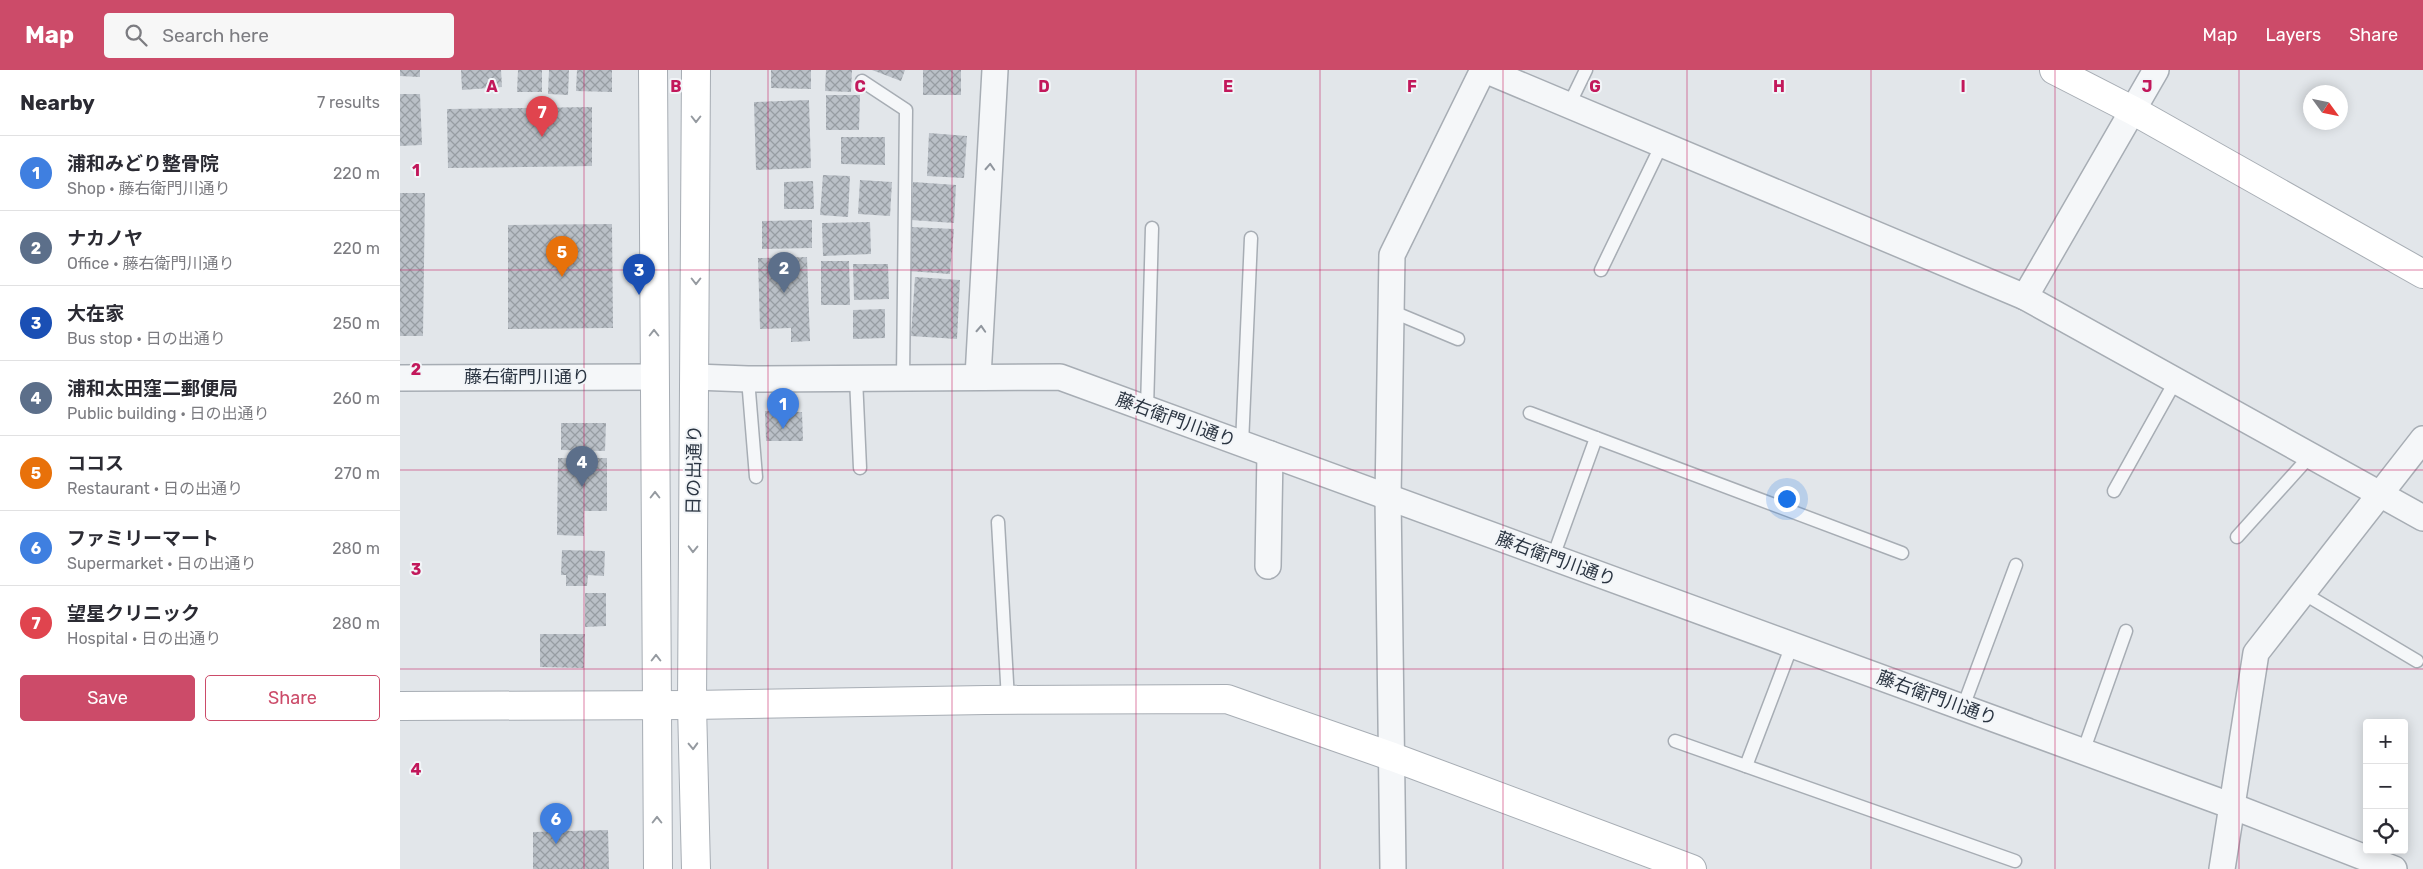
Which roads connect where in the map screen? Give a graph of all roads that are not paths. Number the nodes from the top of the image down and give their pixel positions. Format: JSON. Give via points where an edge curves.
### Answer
{"nodes":[{"id":1,"x":653,"y":70,"type":"edge"},
{"id":2,"x":696,"y":70,"type":"edge"},
{"id":3,"x":995,"y":70,"type":"edge"},
{"id":4,"x":1484,"y":70,"type":"edge"},
{"id":5,"x":1586,"y":70,"type":"edge"},
{"id":6,"x":2054,"y":70,"type":"edge"},
{"id":7,"x":2156,"y":70,"type":"edge"},
{"id":8,"x":862,"y":81,"type":"dead end"},
{"id":9,"x":1569,"y":105,"type":"junction"},
{"id":10,"x":2134,"y":111,"type":"junction"},
{"id":11,"x":1662,"y":144,"type":"junction"},
{"id":12,"x":1152,"y":228,"type":"dead end"},
{"id":13,"x":1251,"y":238,"type":"dead end"},
{"id":14,"x":1601,"y":270,"type":"dead end"},
{"id":15,"x":2423,"y":274,"type":"edge"},
{"id":16,"x":2025,"y":297,"type":"junction"},
{"id":17,"x":1391,"y":311,"type":"junction"},
{"id":18,"x":1458,"y":339,"type":"dead end"},
{"id":19,"x":695,"y":376,"type":"junction"},
{"id":20,"x":655,"y":377,"type":"junction"},
{"id":21,"x":400,"y":378,"type":"edge"},
{"id":22,"x":856,"y":378,"type":"junction"},
{"id":23,"x":903,"y":378,"type":"junction"},
{"id":24,"x":978,"y":378,"type":"junction"},
{"id":25,"x":748,"y":379,"type":"junction"},
{"id":26,"x":2176,"y":380,"type":"junction"},
{"id":27,"x":1147,"y":409,"type":"junction"},
{"id":28,"x":1530,"y":414,"type":"dead end"},
{"id":29,"x":1596,"y":438,"type":"junction"},
{"id":30,"x":2423,"y":439,"type":"edge"},
{"id":31,"x":1242,"y":444,"type":"junction"},
{"id":32,"x":1270,"y":454,"type":"junction"},
{"id":33,"x":2311,"y":455,"type":"junction"},
{"id":34,"x":860,"y":468,"type":"dead end"},
{"id":35,"x":756,"y":477,"type":"dead end"},
{"id":36,"x":2114,"y":491,"type":"dead end"},
{"id":37,"x":2380,"y":494,"type":"junction"},
{"id":38,"x":1388,"y":497,"type":"junction"},
{"id":39,"x":2423,"y":518,"type":"edge"},
{"id":40,"x":998,"y":522,"type":"dead end"},
{"id":41,"x":2237,"y":537,"type":"dead end"},
{"id":42,"x":1902,"y":553,"type":"dead end"},
{"id":43,"x":1553,"y":558,"type":"junction"},
{"id":44,"x":2016,"y":565,"type":"dead end"},
{"id":45,"x":1268,"y":566,"type":"dead end"},
{"id":46,"x":2303,"y":593,"type":"junction"},
{"id":47,"x":2126,"y":631,"type":"dead end"},
{"id":48,"x":1792,"y":645,"type":"junction"},
{"id":49,"x":2417,"y":661,"type":"dead end"},
{"id":50,"x":1008,"y":700,"type":"junction"},
{"id":51,"x":657,"y":705,"type":"junction"},
{"id":52,"x":400,"y":706,"type":"edge"},
{"id":53,"x":692,"y":706,"type":"junction"},
{"id":54,"x":1962,"y":707,"type":"junction"},
{"id":55,"x":1675,"y":741,"type":"dead end"},
{"id":56,"x":2083,"y":752,"type":"junction"},
{"id":57,"x":1393,"y":758,"type":"junction"},
{"id":58,"x":1746,"y":766,"type":"junction"},
{"id":59,"x":2232,"y":806,"type":"junction"},
{"id":60,"x":2015,"y":861,"type":"dead end"},
{"id":61,"x":658,"y":869,"type":"edge"},
{"id":62,"x":696,"y":869,"type":"edge"},
{"id":63,"x":1393,"y":869,"type":"edge"},
{"id":64,"x":1692,"y":869,"type":"edge"},
{"id":65,"x":2222,"y":869,"type":"edge"},
{"id":66,"x":2394,"y":869,"type":"edge"}],
"edges":[{"from":20,"to":1,"type":"street","one_way":true},
{"from":2,"to":19,"type":"street","name":"日の出通り","one_way":true},
{"from":24,"to":3,"type":"street","one_way":true},
{"from":4,"to":9,"type":"street"},
{"from":4,"to":17,"type":"street","via":[[1392,256]]},
{"from":5,"to":9,"type":"lane"},
{"from":6,"to":10,"type":"street"},
{"from":7,"to":10,"type":"street"},
{"from":8,"to":23,"type":"lane","via":[[906,110]]},
{"from":9,"to":11,"type":"street"},
{"from":10,"to":15,"type":"street"},
{"from":10,"to":16,"type":"street"},
{"from":11,"to":14,"type":"lane"},
{"from":11,"to":16,"type":"street"},
{"from":12,"to":27,"type":"lane"},
{"from":13,"to":31,"type":"lane"},
{"from":16,"to":26,"type":"street"},
{"from":17,"to":18,"type":"lane"},
{"from":17,"to":38,"type":"street"},
{"from":19,"to":25,"type":"street","name":"藤右衛門川通り"},
{"from":19,"to":53,"type":"street","name":"日の出通り","one_way":true},
{"from":20,"to":21,"type":"street","name":"藤右衛門川通り"},
{"from":51,"to":20,"type":"street","one_way":true},
{"from":22,"to":23,"type":"street","name":"藤右衛門川通り"},
{"from":22,"to":25,"type":"street","name":"藤右衛門川通り"},
{"from":22,"to":34,"type":"lane"},
{"from":23,"to":24,"type":"street","name":"藤右衛門川通り"},
{"from":24,"to":27,"type":"street","name":"藤右衛門川通り","via":[[1060,377]]},
{"from":25,"to":35,"type":"lane"},
{"from":26,"to":33,"type":"street"},
{"from":26,"to":36,"type":"lane"},
{"from":27,"to":31,"type":"street","name":"藤右衛門川通り"},
{"from":28,"to":29,"type":"lane"},
{"from":29,"to":42,"type":"lane"},
{"from":29,"to":43,"type":"lane"},
{"from":30,"to":37,"type":"street"},
{"from":31,"to":32,"type":"street","name":"藤右衛門川通り"},
{"from":32,"to":38,"type":"street","name":"藤右衛門川通り"},
{"from":32,"to":45,"type":"street"},
{"from":33,"to":37,"type":"street"},
{"from":33,"to":41,"type":"lane"},
{"from":37,"to":39,"type":"street"},
{"from":37,"to":46,"type":"street"},
{"from":38,"to":43,"type":"street","name":"藤右衛門川通り"},
{"from":38,"to":57,"type":"street"},
{"from":40,"to":50,"type":"lane"},
{"from":43,"to":48,"type":"street","name":"藤右衛門川通り"},
{"from":44,"to":54,"type":"lane"},
{"from":46,"to":49,"type":"lane"},
{"from":46,"to":59,"type":"street","via":[[2256,653]]},
{"from":47,"to":56,"type":"lane"},
{"from":48,"to":54,"type":"street","name":"藤右衛門川通り"},
{"from":48,"to":58,"type":"lane"},
{"from":50,"to":53,"type":"street"},
{"from":50,"to":57,"type":"street","via":[[1227,699]]},
{"from":51,"to":52,"type":"street"},
{"from":51,"to":53,"type":"street"},
{"from":61,"to":51,"type":"street","one_way":true},
{"from":53,"to":62,"type":"street","name":"日の出通り","one_way":true},
{"from":54,"to":56,"type":"street","name":"藤右衛門川通り"},
{"from":55,"to":58,"type":"lane"},
{"from":56,"to":59,"type":"street","name":"藤右衛門川通り"},
{"from":57,"to":63,"type":"street"},
{"from":57,"to":64,"type":"street"},
{"from":58,"to":60,"type":"lane"},
{"from":59,"to":65,"type":"street"},
{"from":59,"to":66,"type":"street","name":"藤右衛門川通り"}]}
